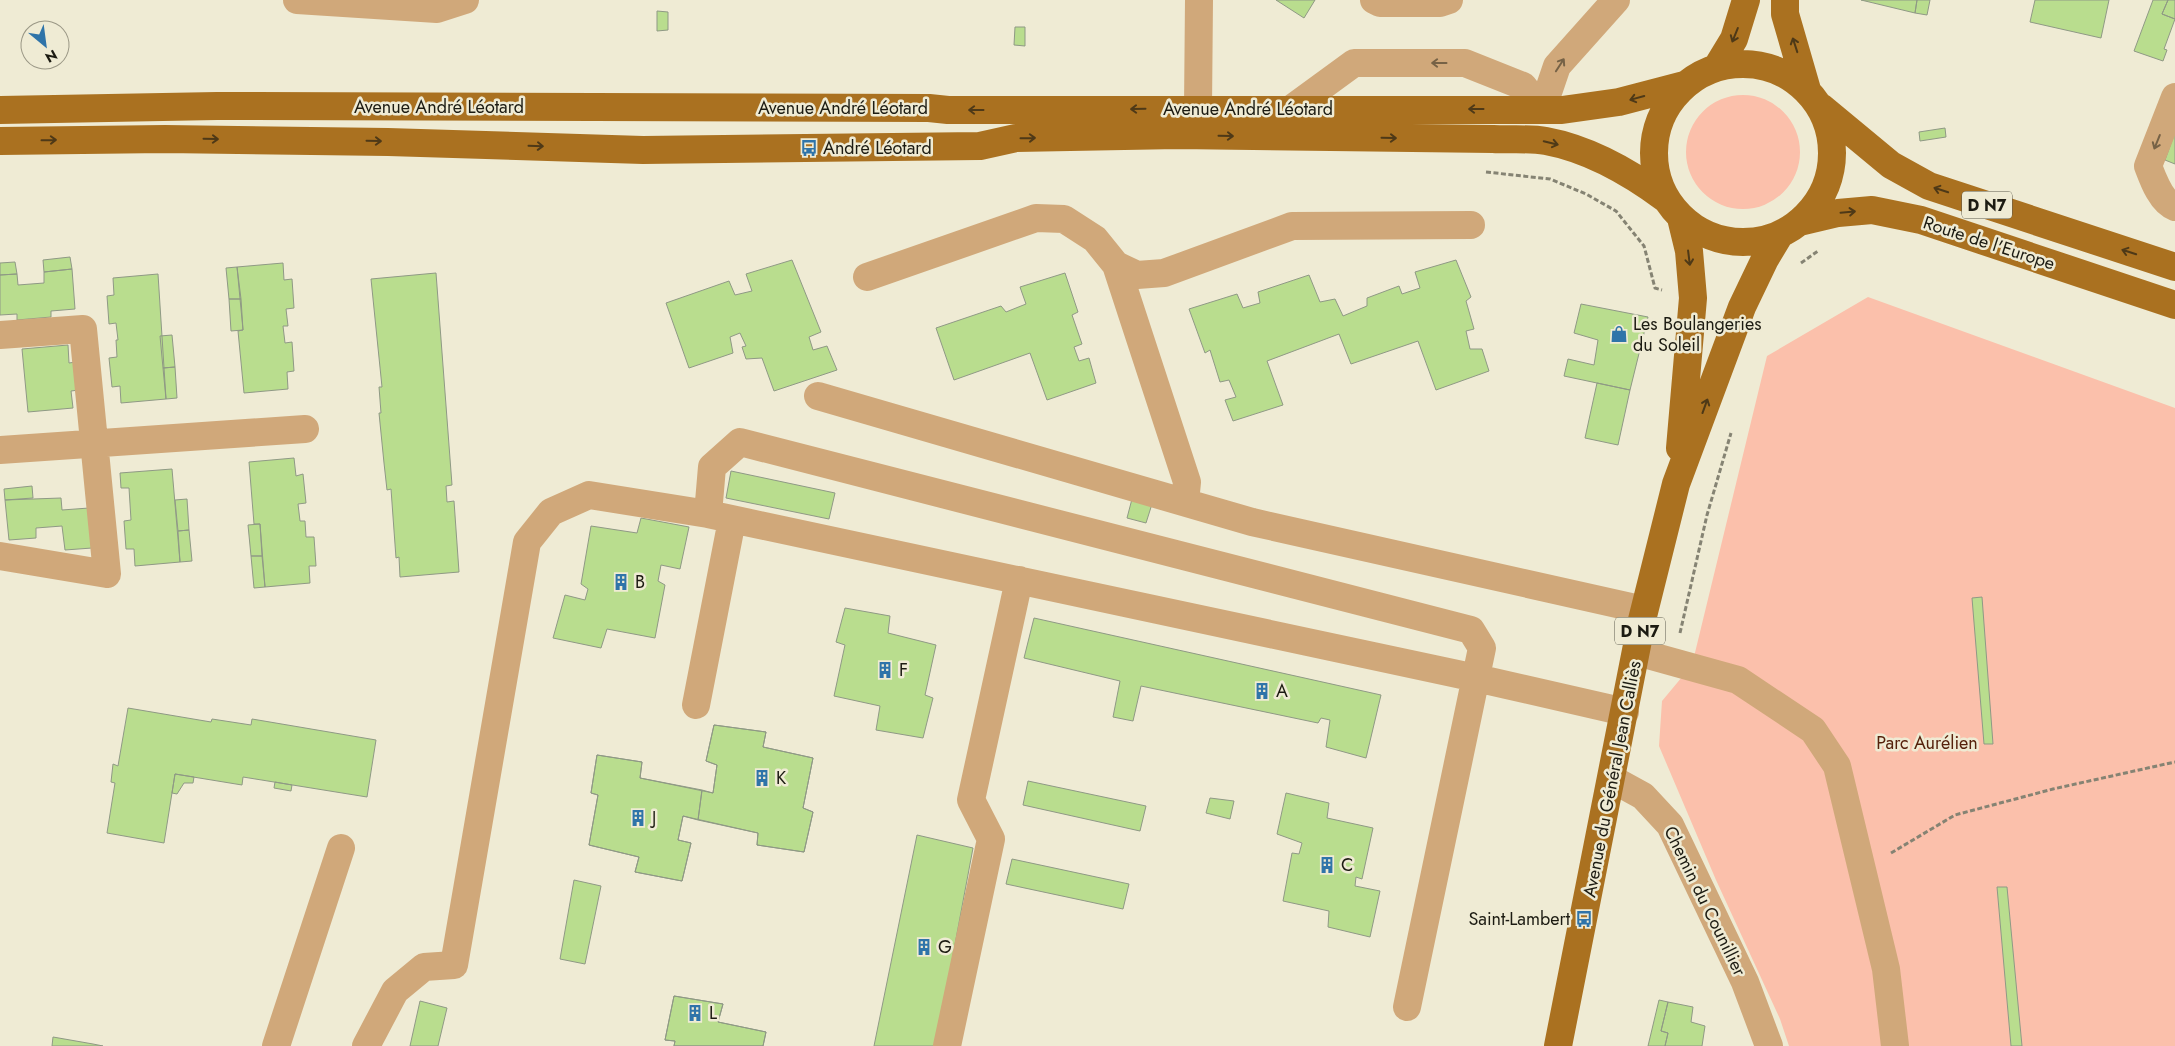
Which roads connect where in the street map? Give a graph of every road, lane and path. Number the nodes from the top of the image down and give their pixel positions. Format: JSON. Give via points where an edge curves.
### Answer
{"nodes":[{"id":1,"x":297,"y":0,"type":"edge"},
{"id":2,"x":464,"y":0,"type":"edge"},
{"id":3,"x":1199,"y":0,"type":"edge"},
{"id":4,"x":1374,"y":0,"type":"edge"},
{"id":5,"x":1449,"y":0,"type":"edge"},
{"id":6,"x":1616,"y":0,"type":"edge"},
{"id":7,"x":1746,"y":0,"type":"edge"},
{"id":8,"x":1785,"y":0,"type":"edge"},
{"id":9,"x":1717,"y":67,"type":"junction"},
{"id":10,"x":1684,"y":85,"type":"junction"},
{"id":11,"x":1813,"y":97,"type":"junction"},
{"id":12,"x":2175,"y":97,"type":"edge"},
{"id":13,"x":1198,"y":108,"type":"junction"},
{"id":14,"x":1291,"y":109,"type":"junction"},
{"id":15,"x":0,"y":110,"type":"edge"},
{"id":16,"x":1542,"y":110,"type":"junction"},
{"id":17,"x":1178,"y":135,"type":"junction"},
{"id":18,"x":0,"y":141,"type":"edge"},
{"id":19,"x":1480,"y":172,"type":"dead end"},
{"id":20,"x":2175,"y":207,"type":"edge"},
{"id":21,"x":1674,"y":209,"type":"junction"},
{"id":22,"x":1471,"y":225,"type":"dead end"},
{"id":23,"x":1790,"y":228,"type":"junction"},
{"id":24,"x":1824,"y":247,"type":"dead end"},
{"id":25,"x":1116,"y":265,"type":"junction"},
{"id":26,"x":2175,"y":267,"type":"edge"},
{"id":27,"x":1796,"y":270,"type":"dead end"},
{"id":28,"x":867,"y":277,"type":"dead end"},
{"id":29,"x":1664,"y":291,"type":"dead end"},
{"id":30,"x":2175,"y":305,"type":"edge"},
{"id":31,"x":0,"y":335,"type":"edge"},
{"id":32,"x":818,"y":396,"type":"dead end"},
{"id":33,"x":306,"y":429,"type":"dead end"},
{"id":34,"x":1731,"y":431,"type":"dead end"},
{"id":35,"x":96,"y":444,"type":"junction"},
{"id":36,"x":0,"y":450,"type":"edge"},
{"id":37,"x":1676,"y":484,"type":"junction"},
{"id":38,"x":1185,"y":502,"type":"junction"},
{"id":39,"x":720,"y":517,"type":"junction"},
{"id":40,"x":0,"y":556,"type":"edge"},
{"id":41,"x":1019,"y":580,"type":"junction"},
{"id":42,"x":1644,"y":610,"type":"junction"},
{"id":43,"x":1683,"y":625,"type":"dead end"},
{"id":44,"x":1637,"y":652,"type":"junction"},
{"id":45,"x":1476,"y":678,"type":"junction"},
{"id":46,"x":696,"y":704,"type":"dead end"},
{"id":47,"x":1625,"y":712,"type":"junction"},
{"id":48,"x":2175,"y":762,"type":"edge"},
{"id":49,"x":1612,"y":779,"type":"junction"},
{"id":50,"x":341,"y":848,"type":"dead end"},
{"id":51,"x":1862,"y":870,"type":"junction"},
{"id":52,"x":1407,"y":1007,"type":"dead end"},
{"id":53,"x":276,"y":1046,"type":"edge"},
{"id":54,"x":366,"y":1046,"type":"edge"},
{"id":55,"x":947,"y":1046,"type":"edge"},
{"id":56,"x":1558,"y":1046,"type":"edge"},
{"id":57,"x":1769,"y":1046,"type":"edge"},
{"id":58,"x":1895,"y":1046,"type":"edge"}],
"edges":[{"from":1,"to":2,"type":"street","via":[[437,9]]},
{"from":3,"to":13,"type":"street"},
{"from":4,"to":5,"type":"street","via":[[1380,3],[1440,3]]},
{"from":16,"to":6,"type":"street","one_way":true,"via":[[1557,66]]},
{"from":7,"to":9,"type":"main road","one_way":true,"via":[[1734,39]]},
{"from":11,"to":8,"type":"main road","one_way":true,"via":[[1785,14]]},
{"from":9,"to":10,"type":"main road"},
{"from":9,"to":11,"type":"main road","via":[[1741,63],[1765,66],[1788,75]]},
{"from":10,"to":16,"type":"main road","name":"Avenue André Léotard","one_way":true,"via":[[1619,102]]},
{"from":10,"to":21,"type":"main road","via":[[1668,104],[1657,126],[1653,151],[1656,176]]},
{"from":11,"to":23,"type":"main road","via":[[1828,124],[1832,167],[1815,206]]},
{"from":26,"to":11,"type":"main road","name":"Route de l'Europe","number":"D N7","one_way":true,"via":[[1929,186],[1891,164],[1855,137]]},
{"from":12,"to":20,"type":"street","one_way":true,"via":[[2148,166],[2153,181],[2170,205]]},
{"from":13,"to":14,"type":"main road","name":"Avenue André Léotard"},
{"from":13,"to":15,"type":"main road","name":"Avenue André Léotard","one_way":true,"via":[[948,110],[217,106]]},
{"from":13,"to":17,"type":"street"},
{"from":16,"to":14,"type":"main road","name":"Avenue André Léotard","one_way":true},
{"from":16,"to":14,"type":"street","one_way":true,"via":[[1523,86],[1465,63],[1354,63]]},
{"from":18,"to":17,"type":"main road","name":"Avenue André Léotard","one_way":true,"via":[[388,142],[643,150],[980,146],[1016,138]]},
{"from":17,"to":21,"type":"main road","name":"Avenue André Léotard","one_way":true,"via":[[1545,141],[1578,150],[1638,178]]},
{"from":19,"to":29,"type":"path","via":[[1550,179],[1616,211],[1644,246],[1654,288]]},
{"from":21,"to":23,"type":"main road","via":[[1698,231],[1718,239],[1760,240]]},
{"from":21,"to":37,"type":"main road","name":"Avenue du Général Jean Calliès","number":"D N7","one_way":true,"via":[[1689,251],[1693,298]]},
{"from":22,"to":25,"type":"street","via":[[1292,226],[1164,273],[1137,275]]},
{"from":23,"to":30,"type":"main road","name":"Route de l'Europe","number":"D N7","one_way":true,"via":[[1838,212],[1872,210],[1913,219]]},
{"from":37,"to":23,"type":"main road","name":"Avenue du Général Jean Calliès","number":"D N7","one_way":true,"via":[[1742,307],[1765,259]]},
{"from":24,"to":27,"type":"path"},
{"from":25,"to":28,"type":"street","via":[[1095,239],[1064,219],[1036,218]]},
{"from":25,"to":38,"type":"street","via":[[1187,482]]},
{"from":31,"to":35,"type":"street","via":[[83,329]]},
{"from":32,"to":38,"type":"street"},
{"from":33,"to":35,"type":"street"},
{"from":34,"to":43,"type":"path","via":[[1707,516]]},
{"from":35,"to":36,"type":"street"},
{"from":35,"to":40,"type":"street","via":[[107,574]]},
{"from":37,"to":42,"type":"main road","name":"Avenue du Général Jean Calliès","number":"D N7"},
{"from":38,"to":42,"type":"street","via":[[1262,524]]},
{"from":39,"to":41,"type":"street"},
{"from":39,"to":45,"type":"street","via":[[712,467],[740,442],[1471,630],[1482,648]]},
{"from":39,"to":46,"type":"street"},
{"from":39,"to":54,"type":"street","via":[[589,495],[551,512],[526,542],[454,965],[424,967],[395,991]]},
{"from":41,"to":45,"type":"street"},
{"from":41,"to":55,"type":"street","via":[[971,800],[991,839]]},
{"from":42,"to":44,"type":"main road","name":"Avenue du Général Jean Calliès","number":"D N7"},
{"from":44,"to":47,"type":"main road","name":"Avenue du Général Jean Calliès","number":"D N7"},
{"from":44,"to":51,"type":"street","via":[[1738,680],[1812,730],[1837,766]]},
{"from":45,"to":47,"type":"street"},
{"from":45,"to":52,"type":"street"},
{"from":47,"to":49,"type":"main road","name":"Avenue du Général Jean Calliès","number":"D N7"},
{"from":48,"to":51,"type":"path","via":[[1955,815]]},
{"from":49,"to":56,"type":"main road","name":"Avenue du Général Jean Calliès","number":"D N7"},
{"from":49,"to":57,"type":"street","name":"Chemin du Counillier","via":[[1644,796],[1670,825],[1745,982]]},
{"from":50,"to":53,"type":"street"},
{"from":51,"to":58,"type":"street","via":[[1886,969]]}]}
